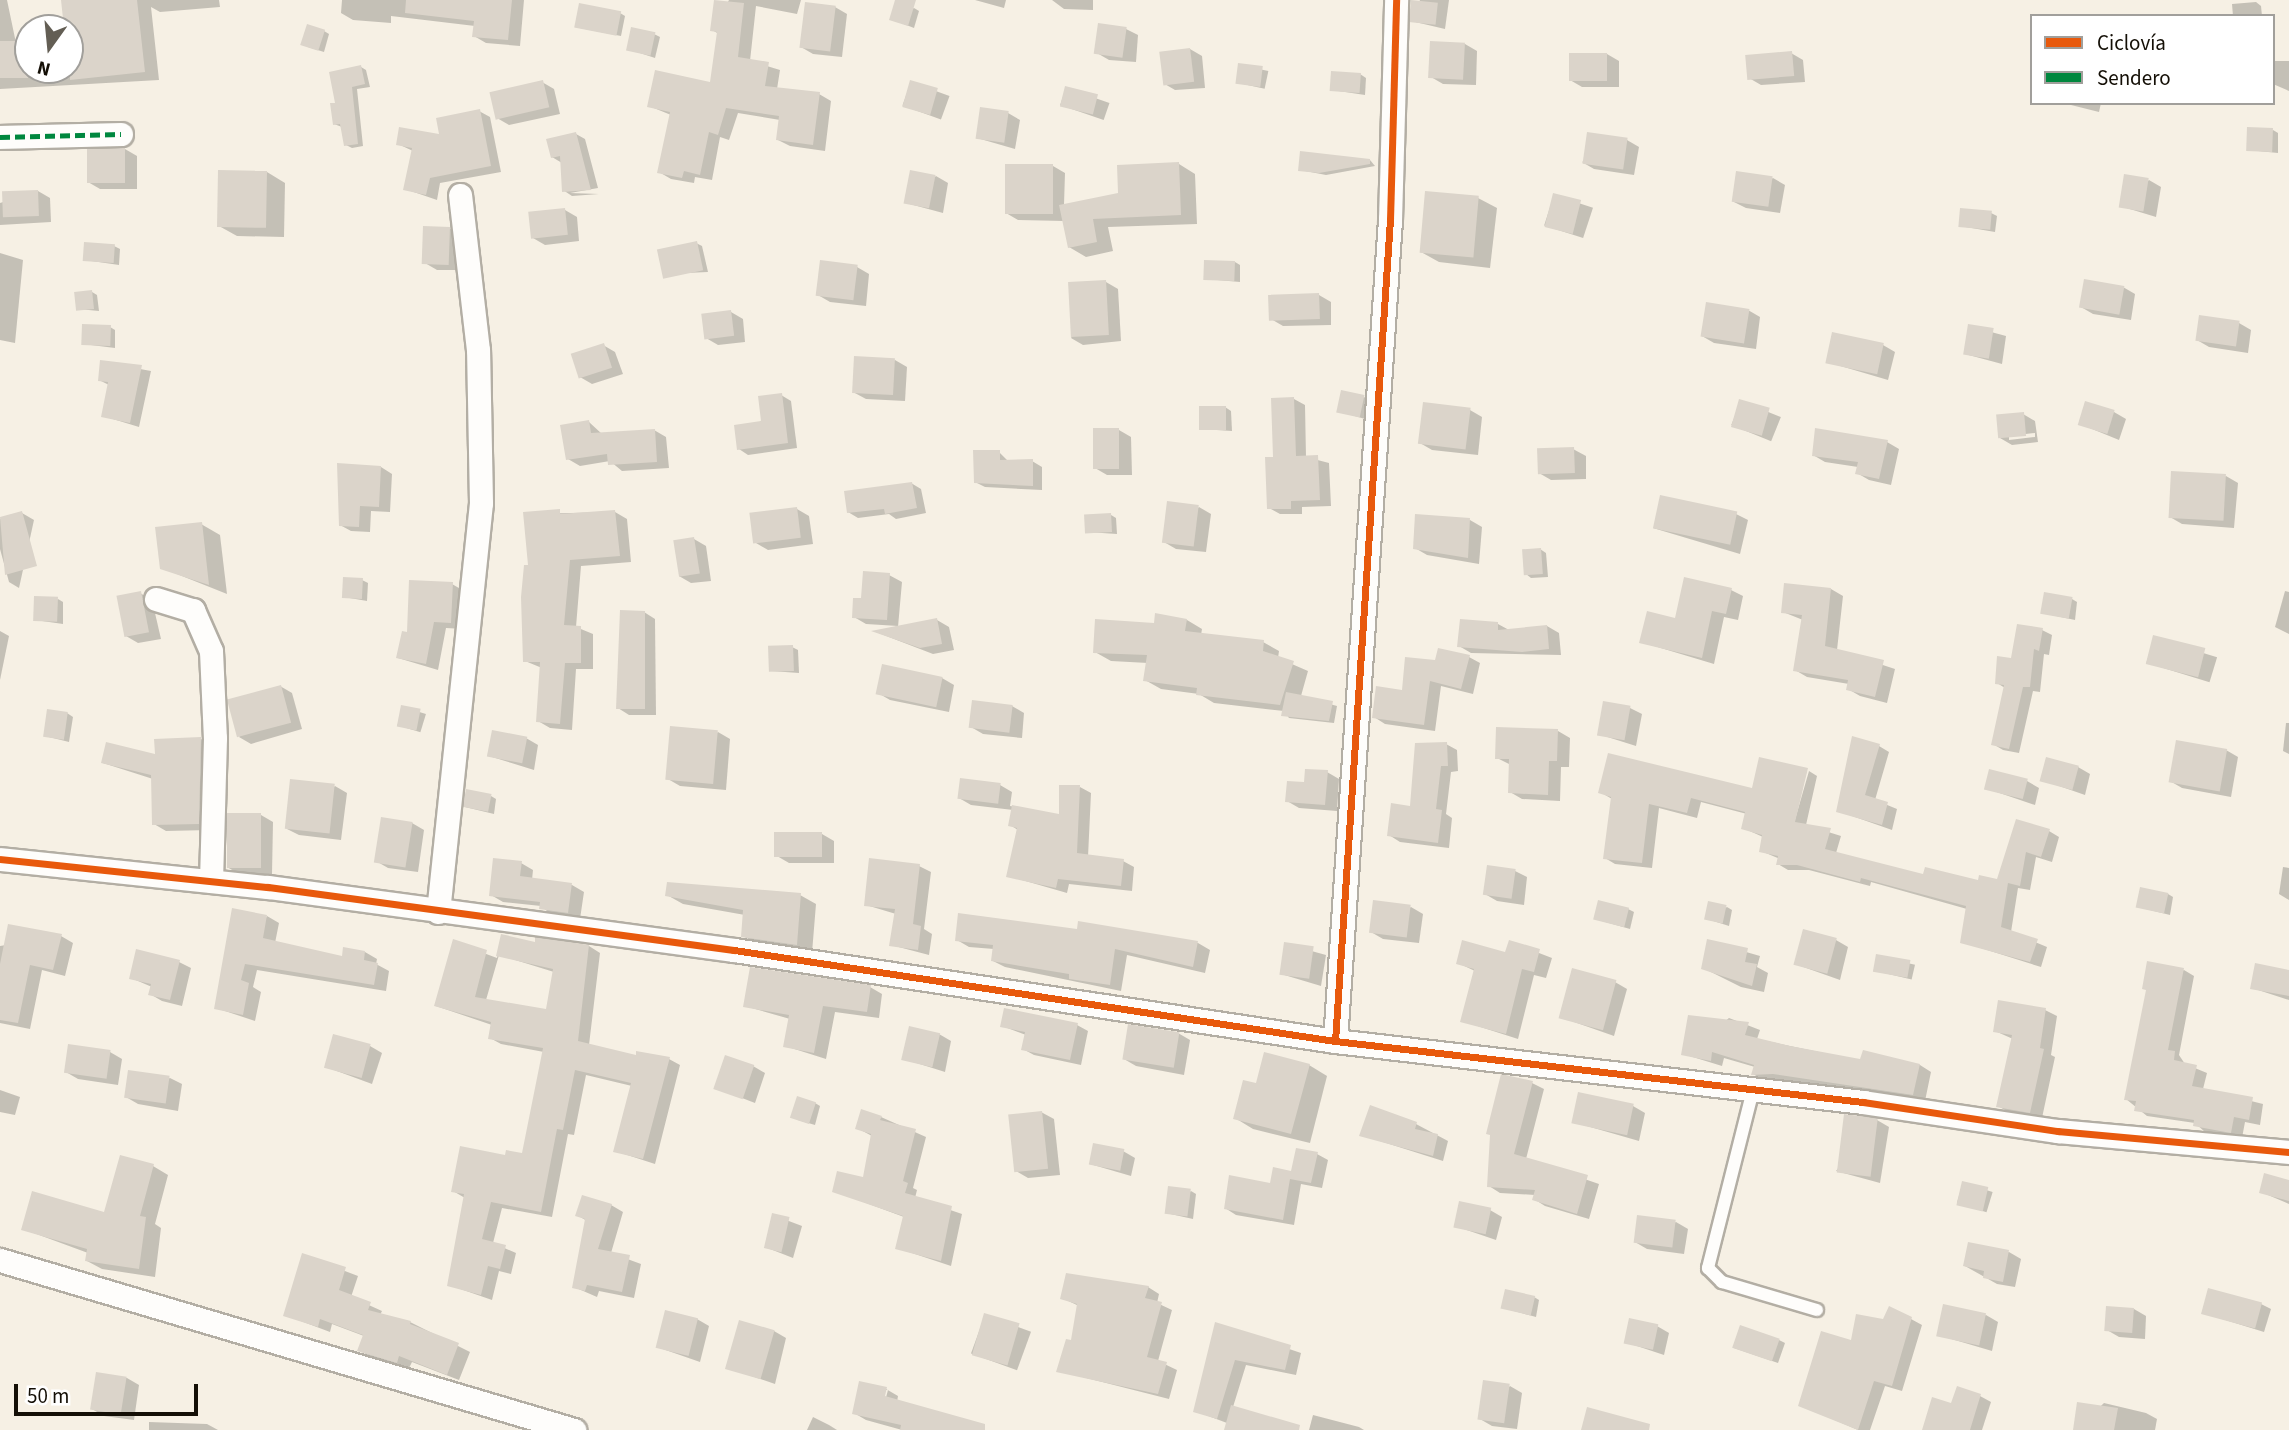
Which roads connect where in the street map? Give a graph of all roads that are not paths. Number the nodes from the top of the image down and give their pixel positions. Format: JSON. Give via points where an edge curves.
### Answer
{"nodes":[{"id":1,"x":1396,"y":0,"type":"edge"},
{"id":2,"x":121,"y":134,"type":"dead end"},
{"id":3,"x":0,"y":137,"type":"edge"},
{"id":4,"x":460,"y":194,"type":"dead end"},
{"id":5,"x":156,"y":599,"type":"dead end"},
{"id":6,"x":0,"y":859,"type":"edge"},
{"id":7,"x":211,"y":881,"type":"junction"},
{"id":8,"x":438,"y":912,"type":"junction"},
{"id":9,"x":1335,"y":1041,"type":"junction"},
{"id":10,"x":1752,"y":1090,"type":"junction"},
{"id":11,"x":2289,"y":1152,"type":"edge"},
{"id":12,"x":0,"y":1260,"type":"edge"},
{"id":13,"x":1817,"y":1310,"type":"dead end"},
{"id":14,"x":574,"y":1430,"type":"edge"}],
"edges":[{"from":1,"to":9,"type":"street","via":[[1390,220]]},
{"from":2,"to":3,"type":"street"},
{"from":4,"to":8,"type":"street","via":[[478,350],[481,503]]},
{"from":5,"to":7,"type":"street","via":[[193,610],[211,651],[215,738]]},
{"from":6,"to":7,"type":"street"},
{"from":7,"to":8,"type":"street"},
{"from":8,"to":9,"type":"street","via":[[733,950]]},
{"from":9,"to":10,"type":"street"},
{"from":10,"to":11,"type":"street","via":[[2058,1131]]},
{"from":10,"to":13,"type":"lane","via":[[1708,1268],[1721,1282]]},
{"from":12,"to":14,"type":"street"}]}
